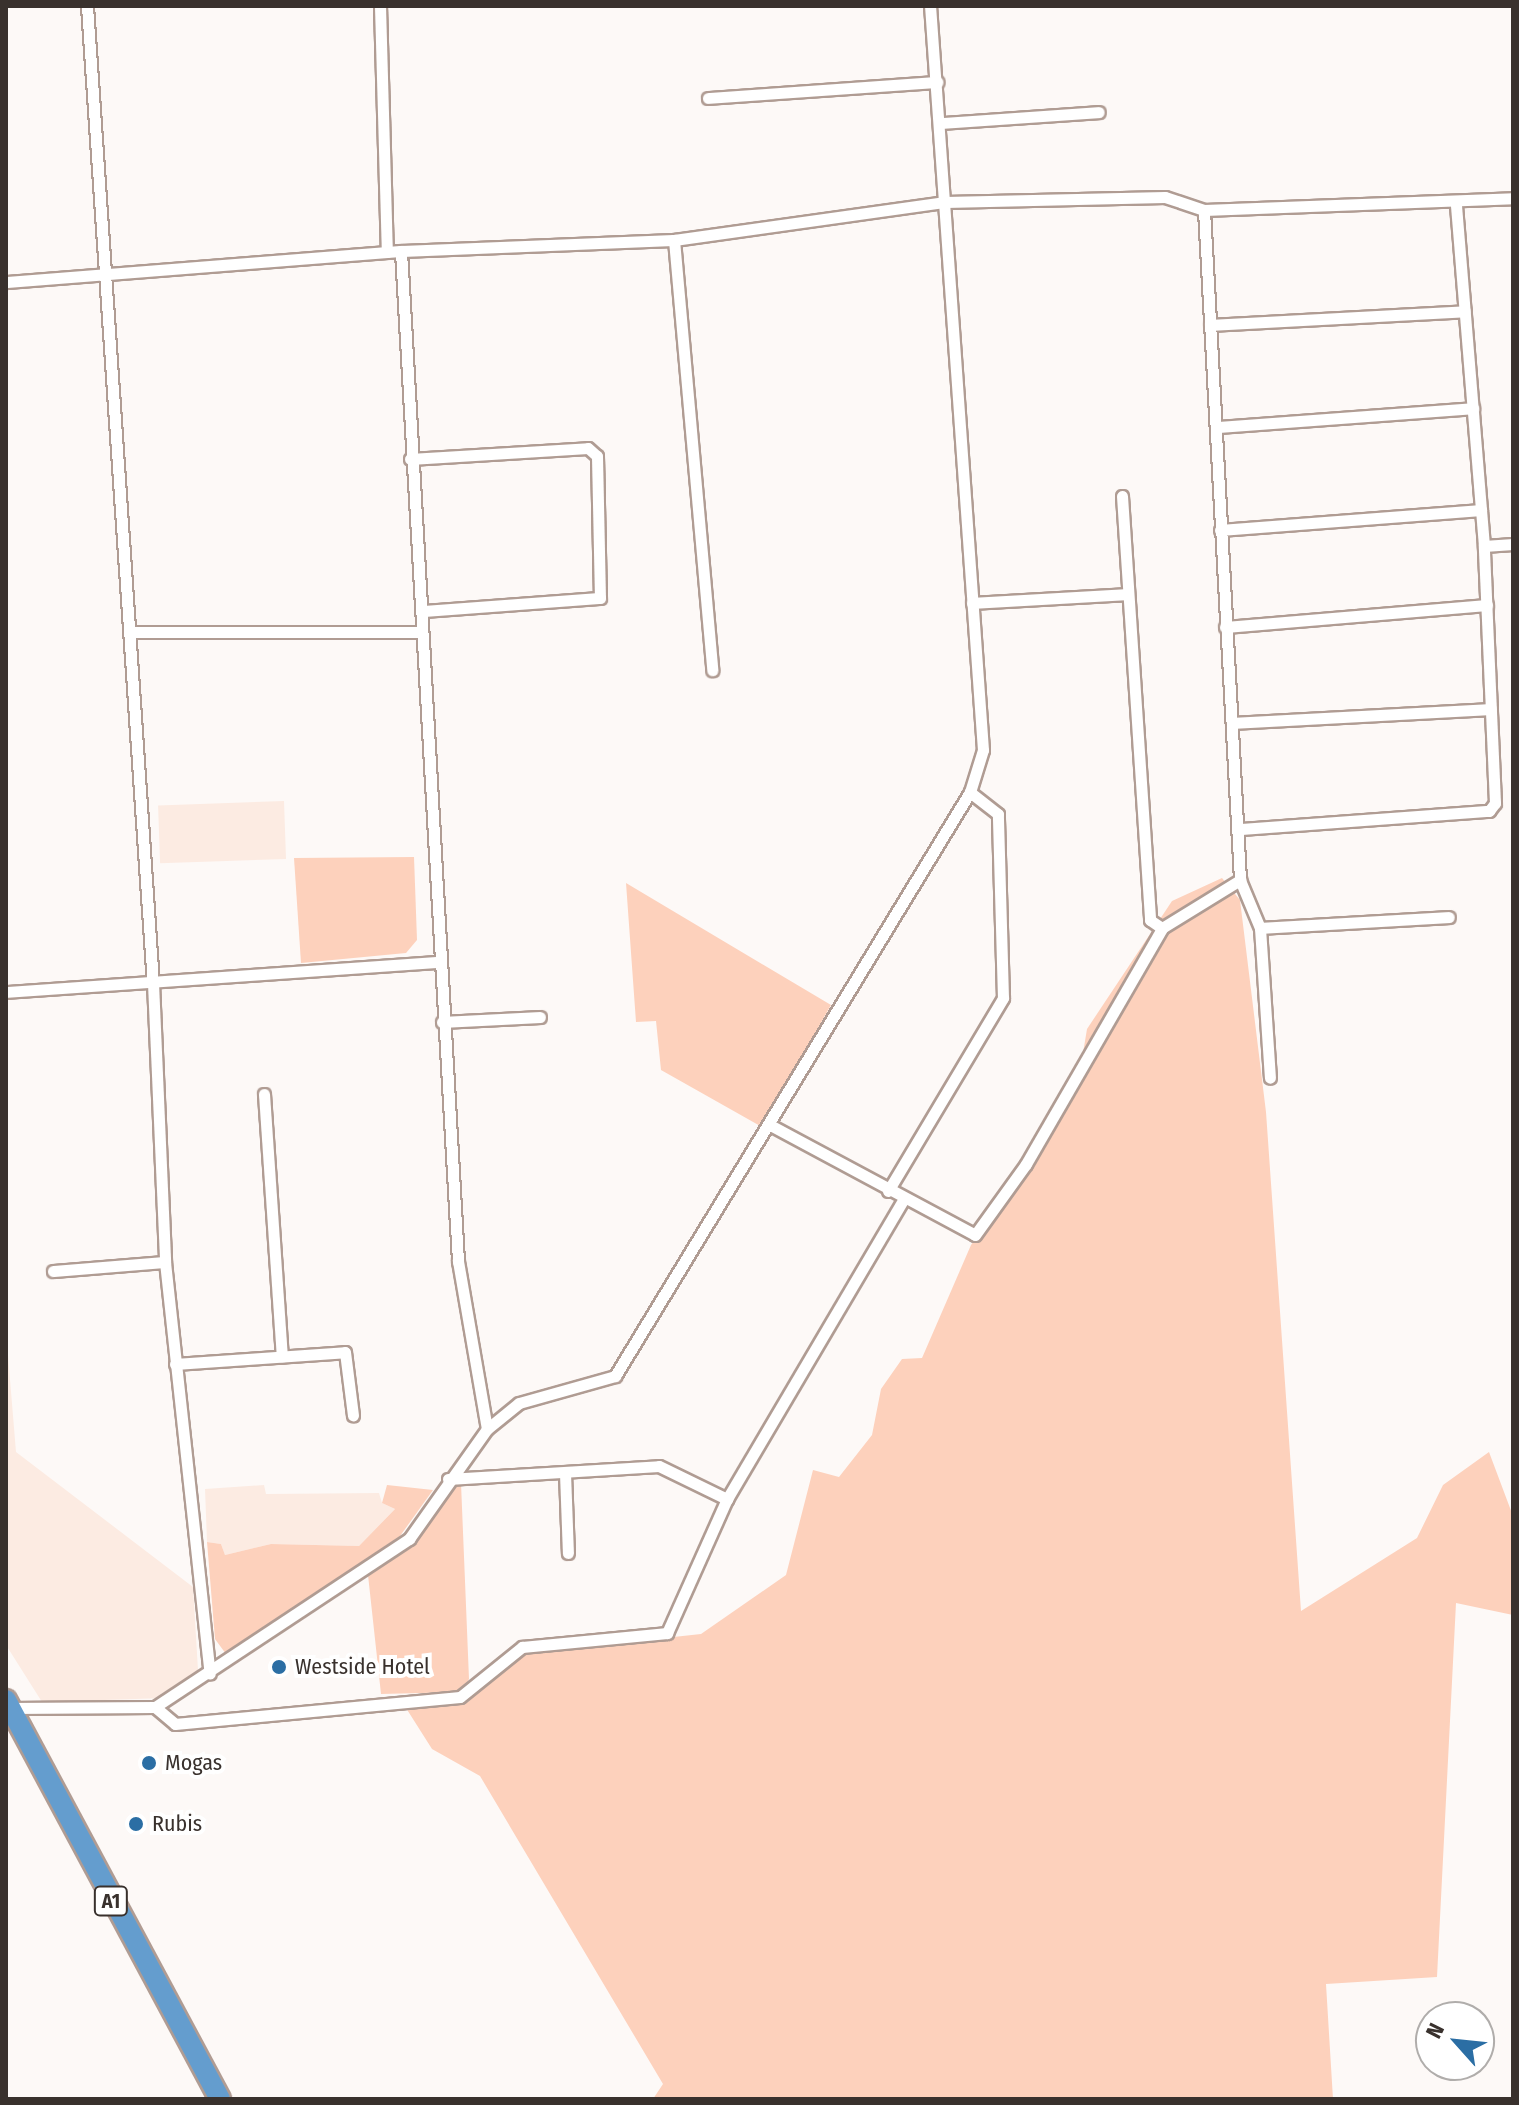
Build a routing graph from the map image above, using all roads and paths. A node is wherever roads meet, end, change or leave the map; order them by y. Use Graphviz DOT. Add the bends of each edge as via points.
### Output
graph roads {
  1 [pos="87,6"];
  2 [pos="380,6"];
  3 [pos="930,6"];
  4 [pos="937,82"];
  5 [pos="708,98"];
  6 [pos="1099,112"];
  7 [pos="942,123"];
  8 [pos="1513,198"];
  9 [pos="945,202"];
  10 [pos="1456,203"];
  11 [pos="1204,210"];
  12 [pos="674,240"];
  13 [pos="401,251"];
  14 [pos="387,252"];
  15 [pos="104,274"];
  16 [pos="6,282"];
  17 [pos="1465,311"];
  18 [pos="1210,325"];
  19 [pos="1473,408"];
  20 [pos="1217,427"];
  21 [pos="410,459"];
  22 [pos="1122,496"];
  23 [pos="1481,510"];
  24 [pos="1220,530"];
  25 [pos="1513,544"];
  26 [pos="1484,546"];
  27 [pos="1128,594"];
  28 [pos="972,603"];
  29 [pos="1487,605"];
  30 [pos="422,611"];
  31 [pos="1225,627"];
  32 [pos="129,632"];
  33 [pos="421,632"];
  34 [pos="712,670"];
  35 [pos="1491,709"];
  36 [pos="1232,723"];
  37 [pos="970,792"];
  38 [pos="1241,829"];
  39 [pos="1240,880"];
  40 [pos="1449,917"];
  41 [pos="1162,928"];
  42 [pos="1260,928"];
  43 [pos="438,962"];
  44 [pos="153,983"];
  45 [pos="6,992"];
  46 [pos="540,1017"];
  47 [pos="442,1022"];
  48 [pos="1270,1078"];
  49 [pos="264,1094"];
  50 [pos="772,1126"];
  51 [pos="888,1191"];
  52 [pos="903,1200"];
  53 [pos="165,1262"];
  54 [pos="53,1271"];
  55 [pos="282,1356"];
  56 [pos="175,1364"];
  57 [pos="353,1415"];
  58 [pos="487,1429"];
  59 [pos="565,1473"];
  60 [pos="448,1479"];
  61 [pos="727,1499"];
  62 [pos="568,1553"];
  63 [pos="210,1674"];
  64 [pos="8,1704"];
  65 [pos="155,1707"];
  66 [pos="220,2099"];
  1 -- 15 [label="street"];
  2 -- 14 [label="street"];
  3 -- 4 [label="street"];
  4 -- 5 [label="street"];
  4 -- 7 [label="street"];
  6 -- 7 [label="street"];
  7 -- 9 [label="street"];
  8 -- 10 [label="street"];
  9 -- 11 [label="street" via="1165,197"];
  9 -- 12 [label="street"];
  9 -- 28 [label="street"];
  10 -- 11 [label="street"];
  10 -- 17 [label="street"];
  11 -- 18 [label="street"];
  12 -- 13 [label="street"];
  12 -- 34 [label="street"];
  13 -- 14 [label="street"];
  13 -- 21 [label="street"];
  14 -- 15 [label="street"];
  15 -- 16 [label="street"];
  15 -- 32 [label="street"];
  17 -- 18 [label="street"];
  17 -- 19 [label="street"];
  18 -- 20 [label="street"];
  19 -- 20 [label="street"];
  19 -- 23 [label="street"];
  20 -- 24 [label="street"];
  21 -- 30 [label="street"];
  21 -- 30 [label="street" via="588,448 597,456 600,598"];
  22 -- 27 [label="street"];
  23 -- 24 [label="street"];
  23 -- 26 [label="street"];
  24 -- 31 [label="street"];
  25 -- 26 [label="street"];
  26 -- 29 [label="street"];
  27 -- 28 [label="street"];
  27 -- 41 [label="street" via="1150,920"];
  28 -- 37 [label="street" via="983,758"];
  29 -- 31 [label="street"];
  29 -- 35 [label="street"];
  30 -- 33 [label="street"];
  31 -- 36 [label="street"];
  32 -- 33 [label="street"];
  32 -- 44 [label="street"];
  33 -- 43 [label="street"];
  35 -- 36 [label="street"];
  35 -- 38 [label="street" via="1495,803 1489,811"];
  36 -- 38 [label="street"];
  37 -- 50 [label="street"];
  37 -- 51 [label="street" via="998,814 1003,998"];
  38 -- 39 [label="street"];
  39 -- 41 [label="street"];
  39 -- 42 [label="street"];
  40 -- 42 [label="street"];
  41 -- 52 [label="street" via="1026,1164 975,1235"];
  42 -- 48 [label="street"];
  43 -- 44 [label="street"];
  43 -- 47 [label="street"];
  44 -- 45 [label="street"];
  44 -- 53 [label="street"];
  46 -- 47 [label="street"];
  47 -- 58 [label="street" via="458,1261"];
  49 -- 55 [label="street"];
  50 -- 51 [label="street"];
  50 -- 58 [label="street" via="615,1376 531,1396"];
  51 -- 52 [label="street"];
  52 -- 61 [label="street"];
  53 -- 54 [label="street"];
  53 -- 56 [label="street"];
  55 -- 56 [label="street"];
  55 -- 57 [label="street" via="345,1352"];
  56 -- 63 [label="street"];
  58 -- 60 [label="street"];
  59 -- 60 [label="street"];
  59 -- 61 [label="street" via="665,1467"];
  59 -- 62 [label="street"];
  60 -- 63 [label="street" via="400,1547"];
  61 -- 65 [label="street" via="667,1633 522,1647 460,1697 175,1724"];
  63 -- 65 [label="street"];
  64 -- 65 [label="street"];
  64 -- 66 [label="highway, A1"];
}
